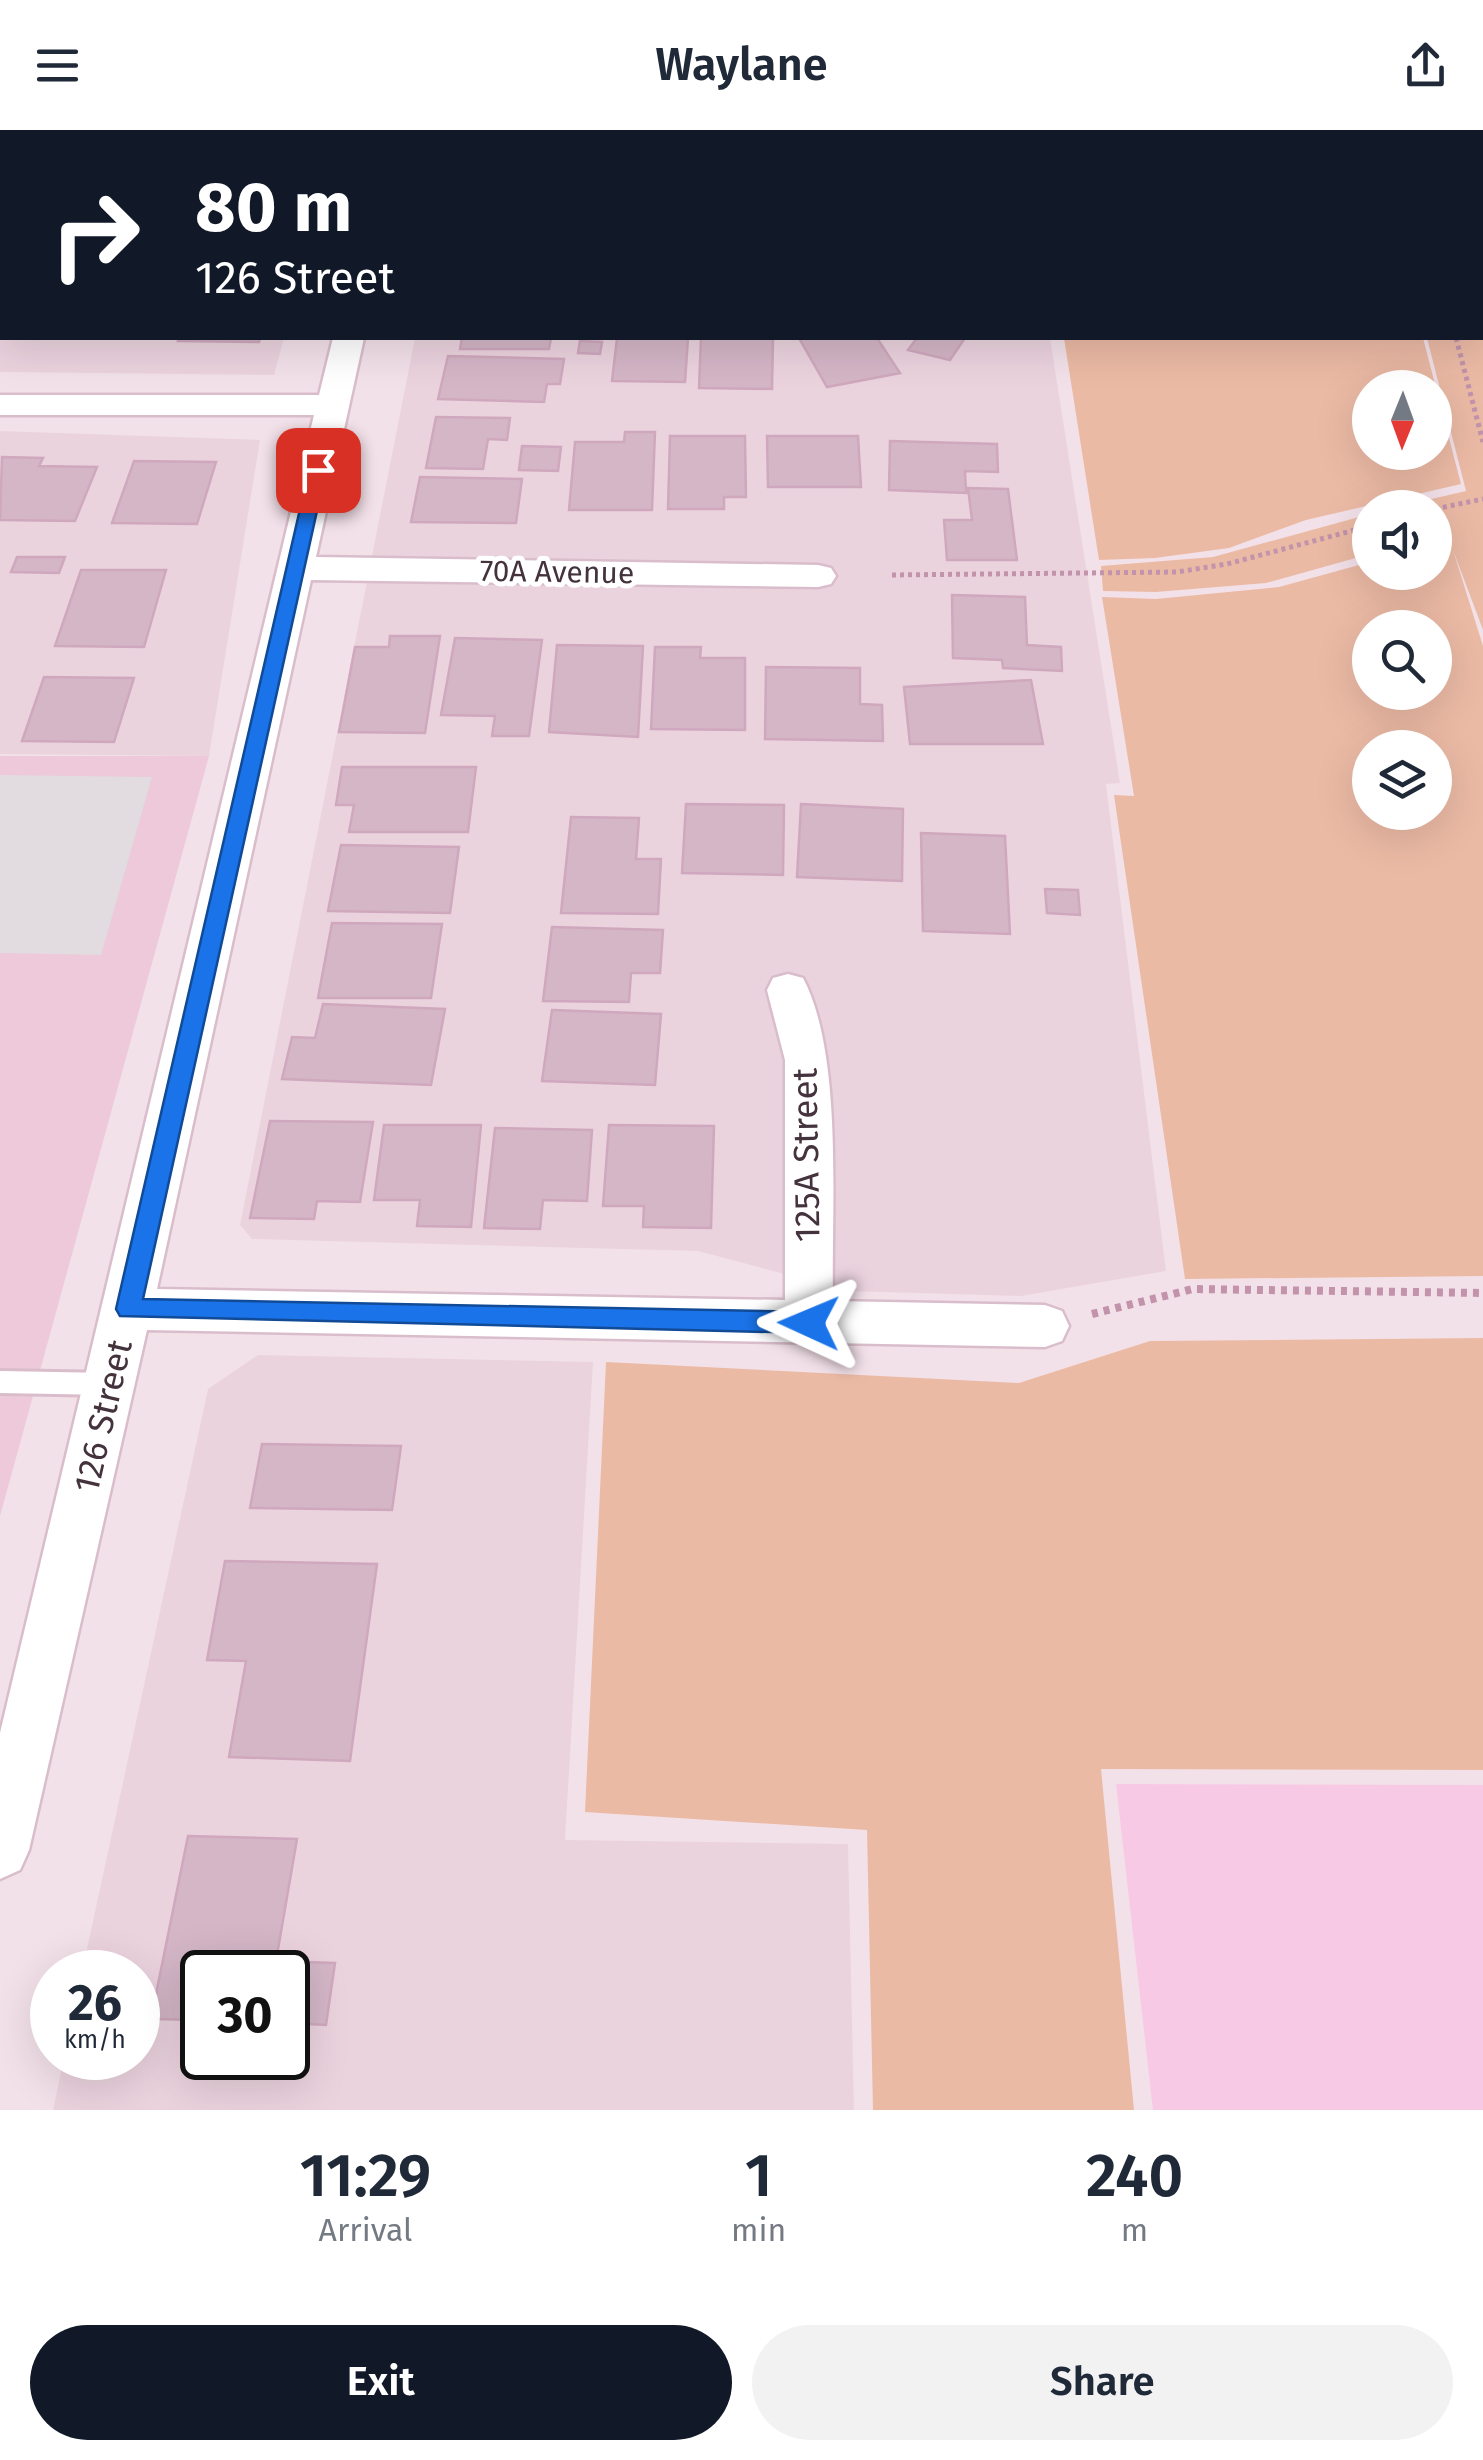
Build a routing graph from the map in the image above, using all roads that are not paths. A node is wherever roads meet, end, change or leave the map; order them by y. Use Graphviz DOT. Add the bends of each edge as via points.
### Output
graph roads {
  1 [pos="348,340"];
  2 [pos="0,405"];
  3 [pos="332,405"];
  4 [pos="296,568"];
  5 [pos="818,576"];
  6 [pos="788,990"];
  7 [pos="128,1309"];
  8 [pos="809,1323"];
  9 [pos="1045,1326"];
  10 [pos="0,1382"];
  11 [pos="110,1384"];
  12 [pos="0,1850"];
  1 -- 3 [label="street, 126 Street"];
  2 -- 3 [label="street"];
  3 -- 4 [label="street, 126 Street"];
  4 -- 5 [label="street, 70A Avenue"];
  4 -- 7 [label="street, 126 Street"];
  6 -- 8 [label="street, 125A Street" via="807,1060"];
  7 -- 8 [label="street"];
  7 -- 11 [label="street, 126 Street"];
  8 -- 9 [label="street"];
  10 -- 11 [label="lane"];
  11 -- 12 [label="street, 126 Street"];
}
